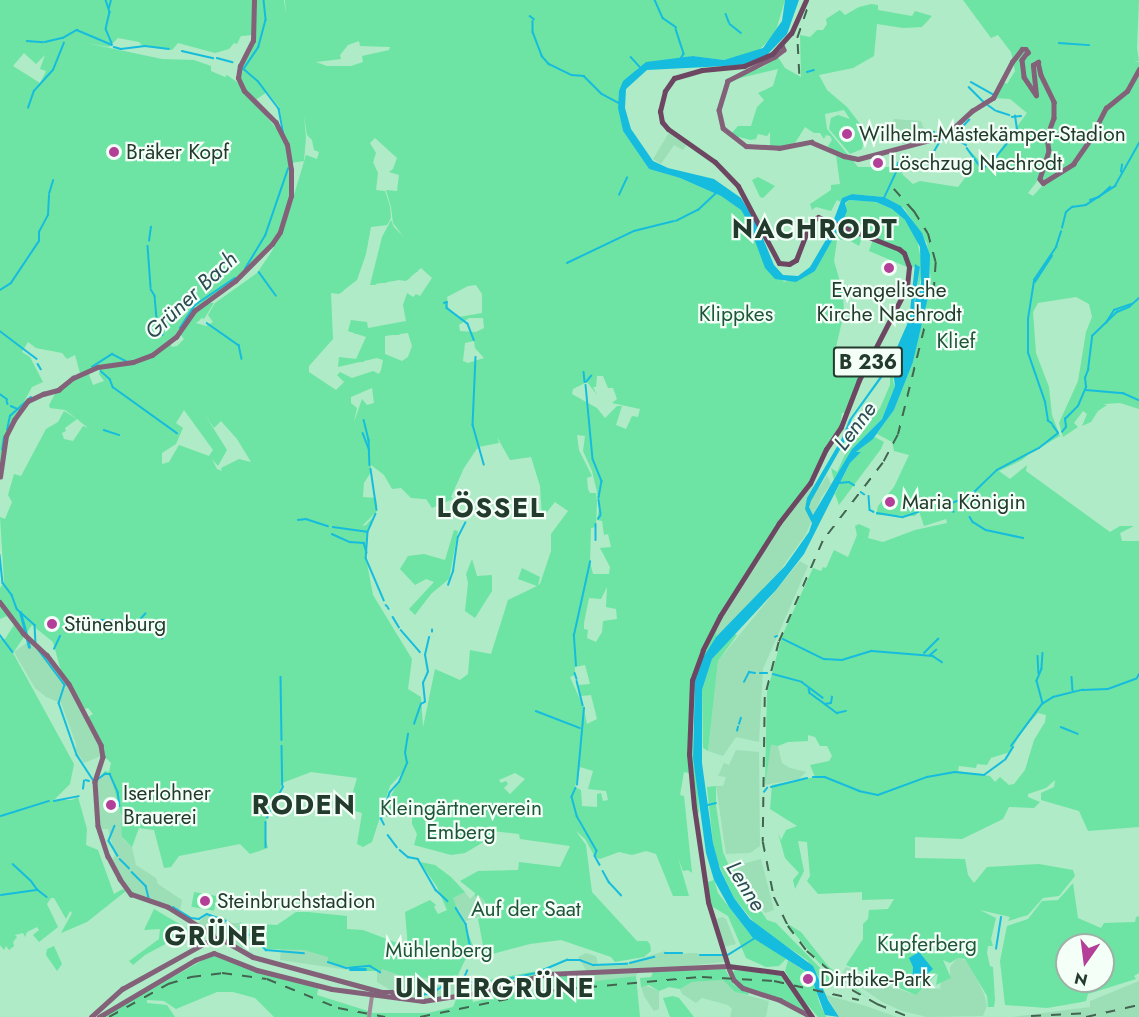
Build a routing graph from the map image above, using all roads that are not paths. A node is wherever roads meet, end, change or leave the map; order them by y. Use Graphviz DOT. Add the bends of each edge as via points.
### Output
graph roads {
  1 [pos="254,0"];
  2 [pos="806,0"];
  3 [pos="782,45"];
  4 [pos="1139,69"];
  5 [pos="0,477"];
  6 [pos="0,602"];
  7 [pos="215,936"];
  8 [pos="725,956"];
  9 [pos="719,966"];
  10 [pos="728,966"];
  11 [pos="737,967"];
  12 [pos="731,975"];
  13 [pos="372,995"];
  14 [pos="395,996"];
  15 [pos="95,1016"];
  16 [pos="369,1017"];
  17 [pos="812,1017"];
  1 -- 5 [label="main road" via="253,41 238,78 244,91 278,126 287,145 291,193 280,232 235,281 194,311 163,348 143,359 98,367 58,390 28,401 6,436"];
  2 -- 3 [label="main road, B 236"];
  3 -- 4 [label="main road" via="784,50 775,57 728,81 720,110 726,131 746,146 779,148 811,142 858,159 945,136 993,98 1012,62 1026,49 1022,60 1024,77 1037,94 1033,70 1038,62 1054,102 1054,118 1047,137 1049,151 1040,179 1044,183 1073,164 1106,108 1127,91"];
  3 -- 8 [label="main road, B 236" via="749,65 677,77 663,97 660,115 666,128 715,162 738,186 779,263 796,260 813,218 827,219 899,249 908,262 909,281 859,380 841,427 810,483 772,534 710,636 692,680 690,760 708,902"];
  6 -- 7 [label="main road" via="23,633 47,655 79,702 103,749 95,781 98,828 111,865 129,892 168,907"];
  7 -- 14 [label="main road" via="266,962"];
  7 -- 15 [label="main road" via="122,989"];
  8 -- 9 [label="main road"];
  8 -- 10 [label="main road, B 236"];
  8 -- 11 [label="main road"];
  9 -- 10 [label="main road"];
  9 -- 14 [label="main road" via="554,974 437,1000"];
  10 -- 11 [label="main road"];
  10 -- 12 [label="main road"];
  11 -- 12 [label="main road"];
  11 -- 17 [label="main road" via="780,972"];
  12 -- 17 [label="main road" via="743,988"];
  13 -- 14 [label="main road"];
  13 -- 15 [label="main road" via="270,973 214,953"];
  13 -- 16 [label="street"];
}
